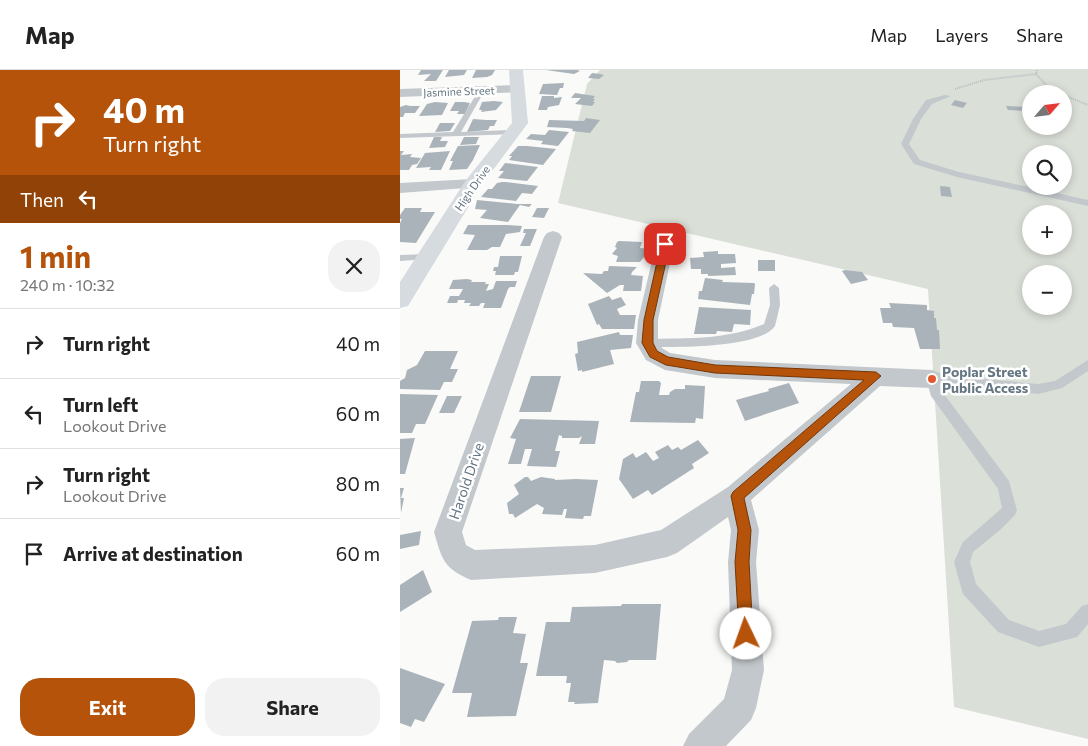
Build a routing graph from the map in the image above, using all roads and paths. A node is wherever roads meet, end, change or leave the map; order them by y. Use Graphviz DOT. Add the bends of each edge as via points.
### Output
graph roads {
  1 [pos="1037,70"];
  2 [pos="1036,74"];
  3 [pos="516,79"];
  4 [pos="1046,85"];
  5 [pos="482,90"];
  6 [pos="400,93"];
  7 [pos="947,96"];
  8 [pos="1072,99"];
  9 [pos="1088,105"];
  10 [pos="513,132"];
  11 [pos="456,134"];
  12 [pos="400,136"];
  13 [pos="474,184"];
  14 [pos="400,188"];
  15 [pos="1088,202"];
  16 [pos="552,238"];
  17 [pos="665,244"];
  18 [pos="426,257"];
  19 [pos="400,258"];
  20 [pos="774,288"];
  21 [pos="400,300"];
  22 [pos="648,343"];
  23 [pos="1088,365"];
  24 [pos="876,376"];
  25 [pos="932,380"];
  26 [pos="737,496"];
  27 [pos="1088,612"];
  28 [pos="701,746"];
  1 -- 2 [label="path"];
  2 -- 4 [label="path"];
  2 -- 7 [label="path" via="971,81"];
  3 -- 5 [label="street, Jasmine Street"];
  3 -- 10 [label="street, High Drive" via="520,123"];
  5 -- 6 [label="street, Jasmine Street"];
  5 -- 11 [label="lane"];
  7 -- 15 [label="lane" via="929,102 905,144 917,162 957,174"];
  8 -- 9 [label="path"];
  10 -- 11 [label="lane"];
  10 -- 13 [label="street, High Drive"];
  11 -- 12 [label="lane"];
  13 -- 14 [label="street"];
  13 -- 18 [label="street, High Drive"];
  16 -- 26 [label="street, Harold Drive" via="448,532 456,554 471,565 595,560 667,543"];
  17 -- 22 [label="street" via="648,320"];
  18 -- 19 [label="lane"];
  18 -- 21 [label="street, High Drive"];
  20 -- 22 [label="lane" via="775,304 769,326 754,334 719,341"];
  22 -- 24 [label="street" via="654,354 666,360 715,369"];
  23 -- 25 [label="lane" via="1058,385 1038,389"];
  24 -- 25 [label="street"];
  24 -- 26 [label="street, Harold Drive"];
  25 -- 27 [label="lane" via="936,392 1004,486 1010,510 968,546 962,562 969,588 1004,626 1039,639 1070,631"];
  26 -- 28 [label="street" via="745,530 742,562 748,670 739,708"];
}
